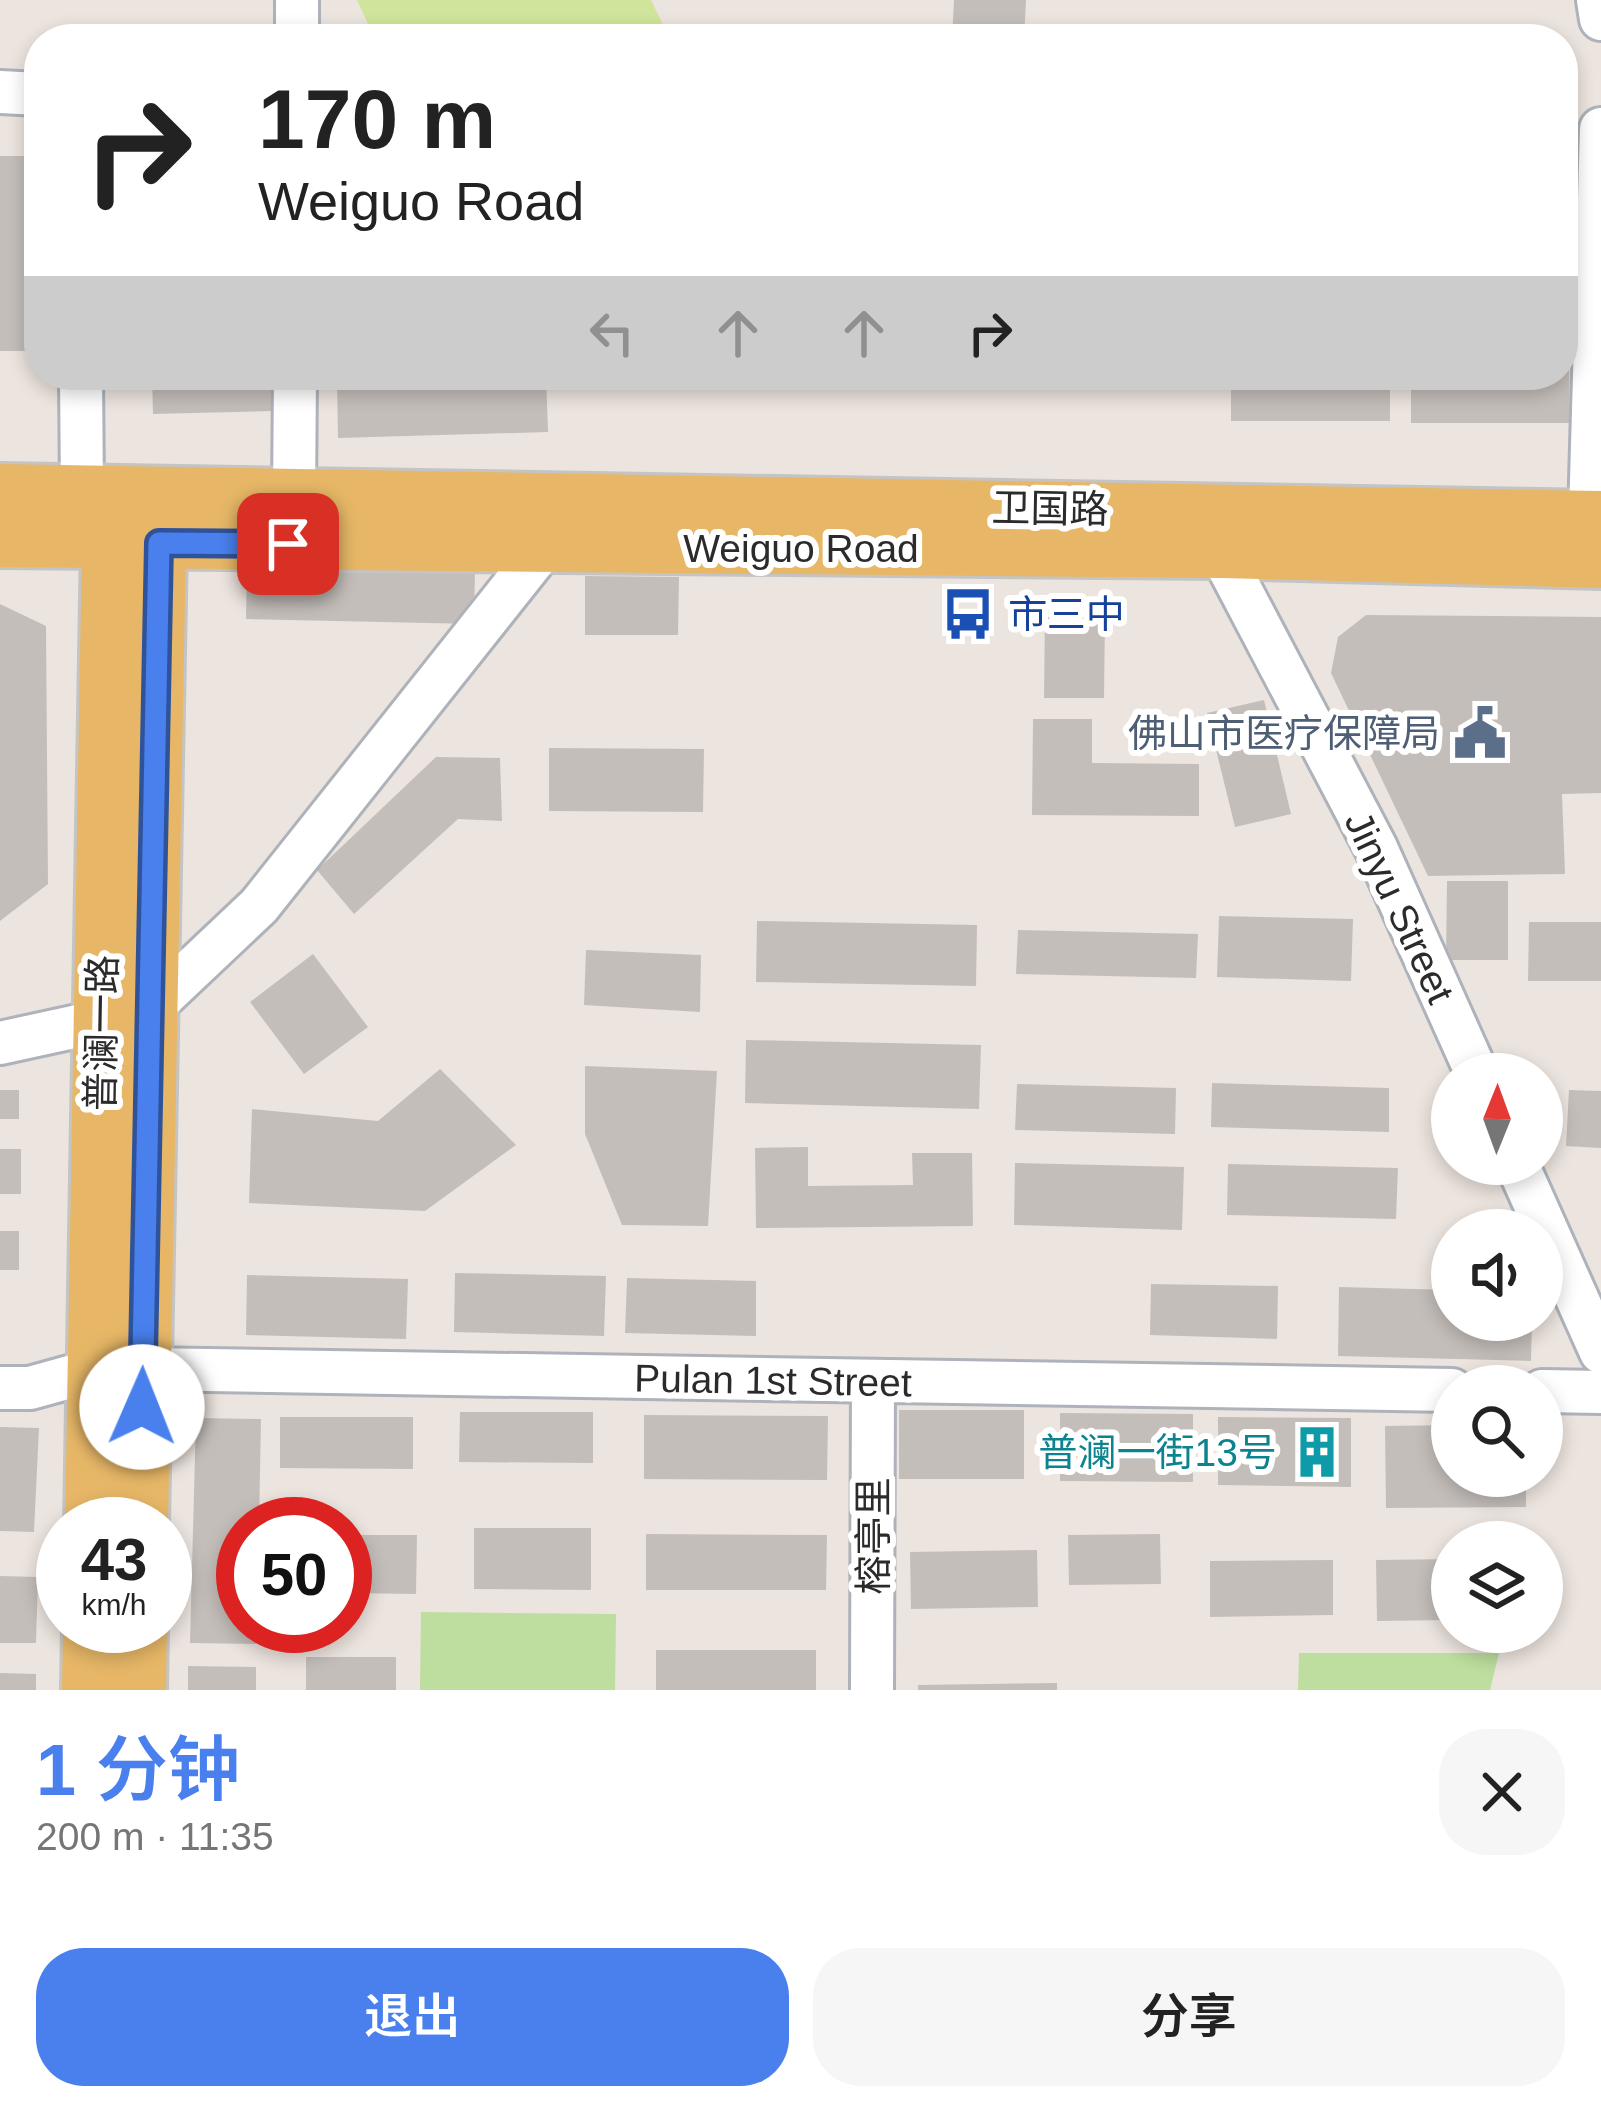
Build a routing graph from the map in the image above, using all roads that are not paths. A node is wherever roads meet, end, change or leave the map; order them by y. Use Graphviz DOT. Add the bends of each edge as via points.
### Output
graph roads {
  1 [pos="1598,0"];
  2 [pos="1601,19"];
  3 [pos="1601,130"];
  4 [pos="81,390"];
  5 [pos="295,390"];
  6 [pos="0,491"];
  7 [pos="82,493"];
  8 [pos="139,494"];
  9 [pos="294,496"];
  10 [pos="1597,532"];
  11 [pos="0,540"];
  12 [pos="134,543"];
  13 [pos="545,546"];
  14 [pos="1220,550"];
  15 [pos="125,1015"];
  16 [pos="0,1043"];
  17 [pos="1468,1053"];
  18 [pos="1526,1185"];
  19 [pos="1601,1352"];
  20 [pos="119,1369"];
  21 [pos="873,1382"];
  22 [pos="0,1388"];
  23 [pos="1431,1390"];
  24 [pos="1563,1391"];
  25 [pos="1601,1392"];
  26 [pos="97,1497"];
  27 [pos="137,1497"];
  28 [pos="90,1653"];
  29 [pos="140,1653"];
  30 [pos="89,1690"];
  31 [pos="139,1690"];
  32 [pos="872,1690"];
  1 -- 2 [label="street"];
  3 -- 10 [label="street"];
  4 -- 7 [label="street"];
  5 -- 9 [label="street"];
  6 -- 7 [label="main road, 卫国路"];
  7 -- 8 [label="main road, 卫国路"];
  8 -- 9 [label="main road, 卫国路"];
  8 -- 12 [label="main road"];
  9 -- 10 [label="main road, 卫国路"];
  10 -- 14 [label="main road, Weiguo Road"];
  11 -- 12 [label="main road, Weiguo Road"];
  12 -- 13 [label="main road, Weiguo Road"];
  12 -- 15 [label="main road, 普澜一路"];
  13 -- 14 [label="main road, Weiguo Road"];
  13 -- 15 [label="street" via="260,906"];
  14 -- 17 [label="street, Jinyu Street" via="1376,848"];
  15 -- 16 [label="street"];
  15 -- 20 [label="main road, 普澜一路"];
  18 -- 19 [label="street"];
  20 -- 21 [label="street, Pulan 1st Street"];
  20 -- 22 [label="street, Pulan 1st Street"];
  20 -- 26 [label="main road, 普澜一路"];
  20 -- 27 [label="main road, 普澜一路"];
  21 -- 23 [label="street, Pulan 1st Street"];
  21 -- 32 [label="street, 榕亭里"];
  24 -- 25 [label="street"];
  28 -- 30 [label="main road"];
  29 -- 31 [label="main road"];
}
